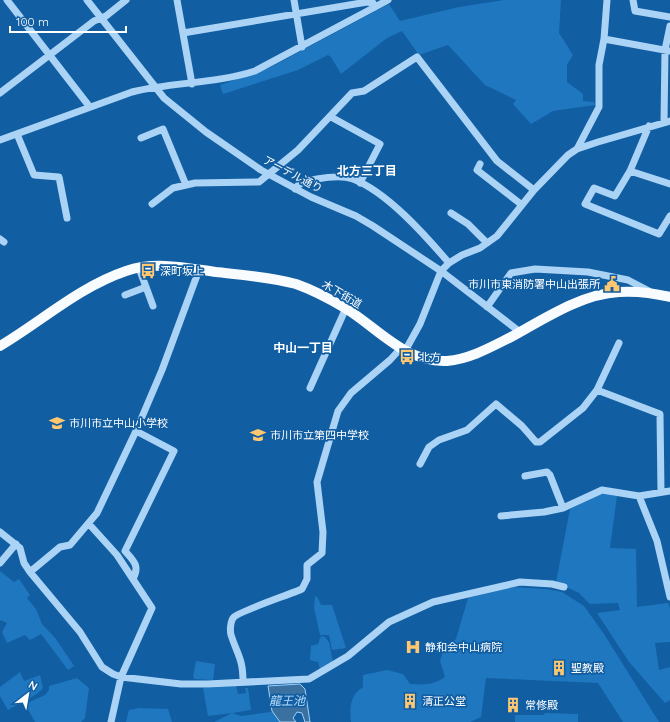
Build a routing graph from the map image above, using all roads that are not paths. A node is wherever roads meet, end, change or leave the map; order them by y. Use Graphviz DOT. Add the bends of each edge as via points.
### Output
graph roads {
  1 [pos="7,0"];
  2 [pos="87,0"];
  3 [pos="126,0"];
  4 [pos="177,0"];
  5 [pos="294,0"];
  6 [pos="388,0"];
  7 [pos="606,0"];
  8 [pos="633,0"];
  9 [pos="375,6"];
  10 [pos="296,13"];
  11 [pos="670,16"];
  12 [pos="100,18"];
  13 [pos="670,26"];
  14 [pos="182,33"];
  15 [pos="604,39"];
  16 [pos="302,47"];
  17 [pos="668,50"];
  18 [pos="50,55"];
  19 [pos="192,84"];
  20 [pos="153,87"];
  21 [pos="1,89"];
  22 [pos="89,106"];
  23 [pos="331,117"];
  24 [pos="667,122"];
  25 [pos="649,126"];
  26 [pos="17,134"];
  27 [pos="141,138"];
  28 [pos="0,140"];
  29 [pos="577,149"];
  30 [pos="480,164"];
  31 [pos="630,171"];
  32 [pos="270,175"];
  33 [pos="360,183"];
  34 [pos="670,184"];
  35 [pos="186,185"];
  36 [pos="295,189"];
  37 [pos="534,190"];
  38 [pos="152,204"];
  39 [pos="522,205"];
  40 [pos="451,213"];
  41 [pos="670,216"];
  42 [pos="67,218"];
  43 [pos="487,243"];
  44 [pos="449,263"];
  45 [pos="139,268"];
  46 [pos="200,270"];
  47 [pos="441,272"];
  48 [pos="146,287"];
  49 [pos="652,293"];
  50 [pos="125,295"];
  51 [pos="670,297"];
  52 [pos="153,306"];
  53 [pos="487,307"];
  54 [pos="346,308"];
  55 [pos="520,332"];
  56 [pos="619,343"];
  57 [pos="0,346"];
  58 [pos="403,349"];
  59 [pos="310,388"];
  60 [pos="597,390"];
  61 [pos="136,431"];
  62 [pos="420,464"];
  63 [pos="525,476"];
  64 [pos="670,491"];
  65 [pos="661,492"];
  66 [pos="639,496"];
  67 [pos="563,508"];
  68 [pos="501,516"];
  69 [pos="89,524"];
  70 [pos="0,532"];
  71 [pos="16,544"];
  72 [pos="0,563"];
  73 [pos="30,572"];
  74 [pos="133,580"];
  75 [pos="564,587"];
  76 [pos="670,598"];
  77 [pos="121,677"];
  78 [pos="243,682"];
  79 [pos="110,722"];
  1 -- 18 [label="street"];
  2 -- 12 [label="street, アーデル通り"];
  3 -- 12 [label="street"];
  4 -- 14 [label="street"];
  5 -- 10 [label="street"];
  6 -- 9 [label="street"];
  7 -- 15 [label="street"];
  8 -- 11 [label="street" via="635,11"];
  9 -- 10 [label="street" via="367,2"];
  9 -- 16 [label="street"];
  10 -- 14 [label="street"];
  10 -- 16 [label="street"];
  12 -- 18 [label="street"];
  12 -- 20 [label="street, アーデル通り"];
  13 -- 17 [label="street"];
  14 -- 19 [label="street"];
  15 -- 17 [label="street"];
  15 -- 29 [label="street" via="599,65 599,107"];
  16 -- 19 [label="street" via="255,72"];
  17 -- 24 [label="street"];
  18 -- 21 [label="street"];
  18 -- 22 [label="street"];
  19 -- 20 [label="street"];
  20 -- 22 [label="street"];
  20 -- 32 [label="street, アーデル通り" via="206,132 242,159"];
  22 -- 26 [label="street"];
  23 -- 32 [label="street"];
  23 -- 33 [label="street" via="380,144"];
  23 -- 37 [label="street" via="352,94 364,91 417,57 497,161"];
  24 -- 25 [label="street"];
  25 -- 29 [label="street"];
  25 -- 31 [label="street"];
  26 -- 28 [label="street"];
  26 -- 42 [label="street" via="34,175 59,177"];
  27 -- 35 [label="street" via="164,129"];
  29 -- 37 [label="street"];
  30 -- 39 [label="street" via="477,170"];
  31 -- 34 [label="street"];
  31 -- 41 [label="street" via="615,196 594,188 585,204 660,234"];
  32 -- 35 [label="street" via="259,182"];
  32 -- 36 [label="street, アーデル通り"];
  33 -- 36 [label="street" via="352,179 330,176 300,183"];
  33 -- 44 [label="street" via="373,190 421,231"];
  35 -- 38 [label="street" via="172,188"];
  36 -- 47 [label="street, アーデル通り" via="356,216"];
  37 -- 39 [label="street"];
  39 -- 43 [label="street" via="497,236"];
  40 -- 43 [label="street" via="468,224"];
  43 -- 44 [label="street"];
  44 -- 47 [label="street"];
  45 -- 46 [label="main road, 木下街道" via="161,266"];
  45 -- 48 [label="street"];
  45 -- 57 [label="main road, 木下街道" via="113,276 56,307"];
  46 -- 54 [label="main road, 木下街道" via="296,284"];
  46 -- 61 [label="street"];
  47 -- 53 [label="street, アーデル通り"];
  47 -- 58 [label="street" via="420,324"];
  48 -- 50 [label="street"];
  48 -- 52 [label="street"];
  49 -- 51 [label="main road, 木下街道"];
  49 -- 53 [label="street" via="628,280 588,272 535,268 511,273"];
  49 -- 55 [label="main road, 木下街道" via="617,292 590,299"];
  53 -- 55 [label="street, アーデル通り"];
  54 -- 58 [label="main road, 木下街道"];
  54 -- 59 [label="street"];
  55 -- 58 [label="main road, 木下街道" via="485,351 448,361 423,358"];
  56 -- 60 [label="street"];
  58 -- 78 [label="street" via="351,393 338,411 317,482 323,532 322,552 307,565 307,579 302,589 245,611 234,616 232,620 231,633 243,665"];
  60 -- 62 [label="street" via="583,408 540,442 536,442 496,404 466,430 439,440 429,447"];
  60 -- 65 [label="street" via="660,414"];
  61 -- 69 [label="street" via="97,513"];
  61 -- 74 [label="street" via="174,451 125,551 137,568"];
  63 -- 67 [label="street" via="547,472"];
  64 -- 65 [label="street"];
  65 -- 66 [label="street"];
  66 -- 67 [label="street" via="602,490"];
  66 -- 76 [label="street" via="657,541"];
  67 -- 68 [label="street"];
  69 -- 73 [label="street" via="70,545 60,547"];
  69 -- 74 [label="street" via="117,555"];
  70 -- 71 [label="street"];
  71 -- 72 [label="street"];
  71 -- 73 [label="street"];
  73 -- 77 [label="street" via="80,632 102,667"];
  74 -- 77 [label="street" via="152,608"];
  75 -- 78 [label="street" via="520,582 433,602 389,622 348,656 314,677"];
  77 -- 78 [label="street" via="181,684"];
  77 -- 79 [label="street"];
}
